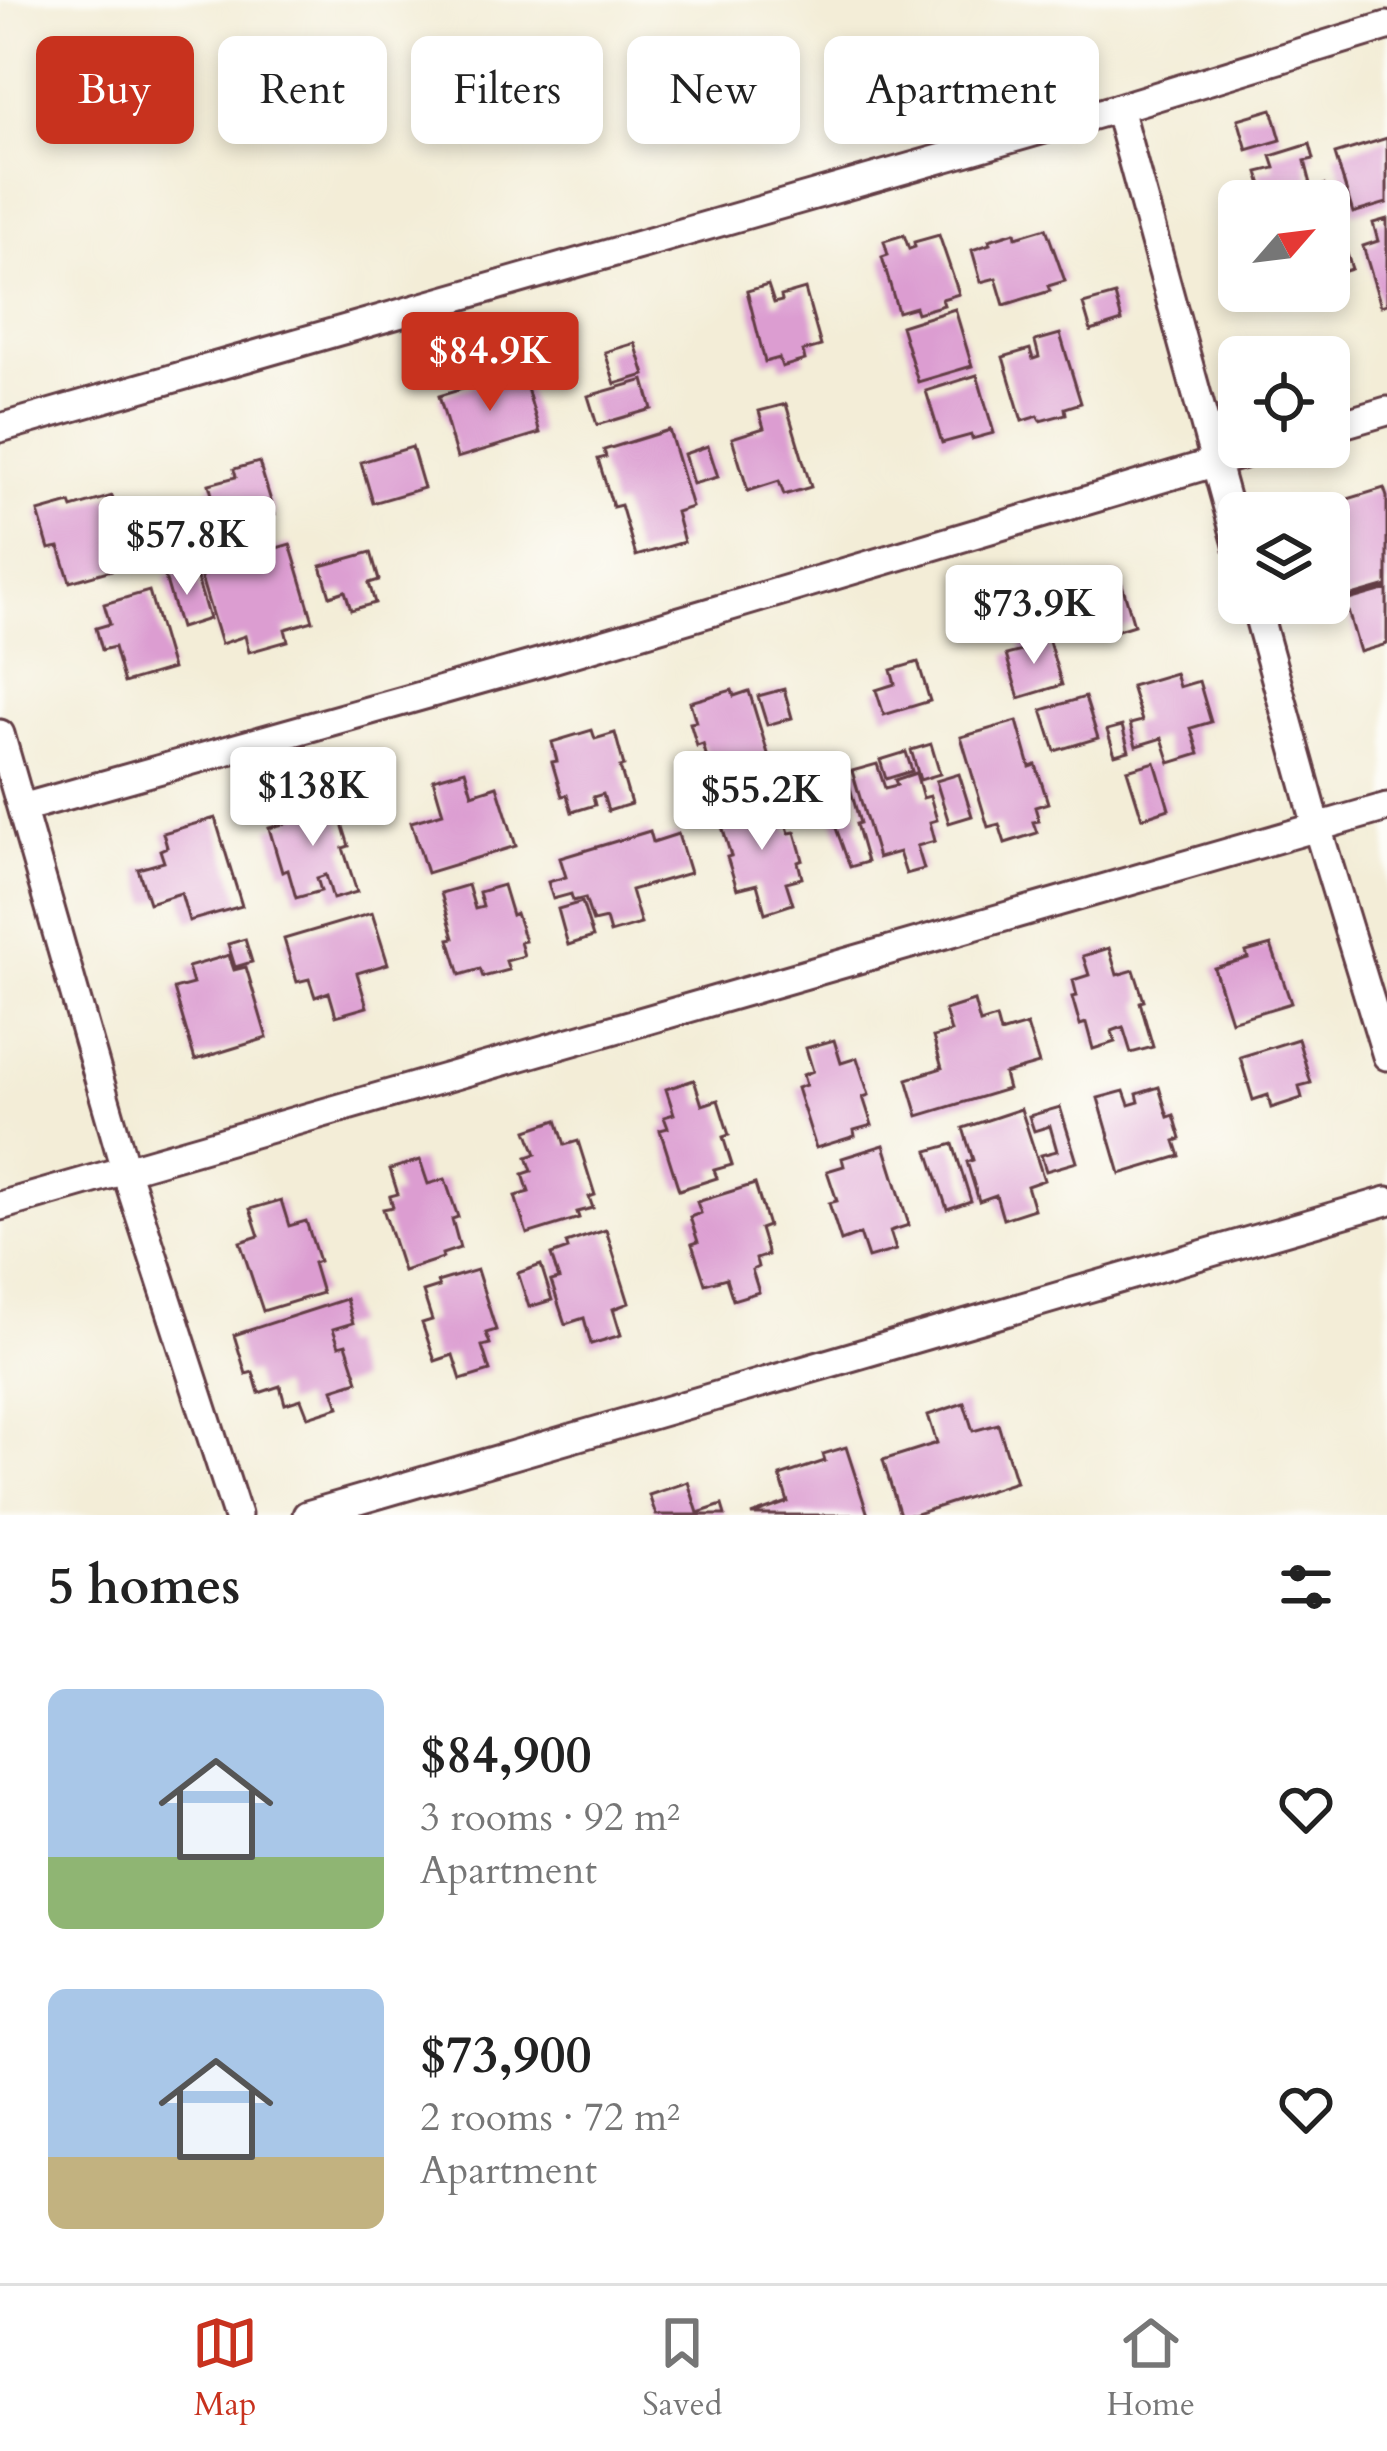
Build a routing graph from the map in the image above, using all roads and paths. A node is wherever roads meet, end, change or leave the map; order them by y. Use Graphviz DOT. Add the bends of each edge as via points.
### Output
graph roads {
  1 [pos="1387,26"];
  2 [pos="1118,108"];
  3 [pos="1387,411"];
  4 [pos="1350,422"];
  5 [pos="0,428"];
  6 [pos="1218,462"];
  7 [pos="1215,463"];
  8 [pos="1223,492"];
  9 [pos="1261,624"];
  10 [pos="0,734"];
  11 [pos="1387,807"];
  12 [pos="22,808"];
  13 [pos="1317,827"];
  14 [pos="1387,1056"];
  15 [pos="125,1169"];
  16 [pos="1387,1201"];
  17 [pos="0,1206"];
  18 [pos="237,1515"];
  19 [pos="307,1515"];
  1 -- 2 [label="street"];
  2 -- 5 [label="street"];
  2 -- 7 [label="street"];
  3 -- 4 [label="street"];
  6 -- 7 [label="street"];
  7 -- 8 [label="street"];
  7 -- 12 [label="street"];
  9 -- 13 [label="street"];
  10 -- 12 [label="street"];
  11 -- 13 [label="street"];
  12 -- 15 [label="street"];
  13 -- 14 [label="street"];
  13 -- 15 [label="street"];
  15 -- 17 [label="street"];
  15 -- 18 [label="street"];
  16 -- 19 [label="street"];
}
